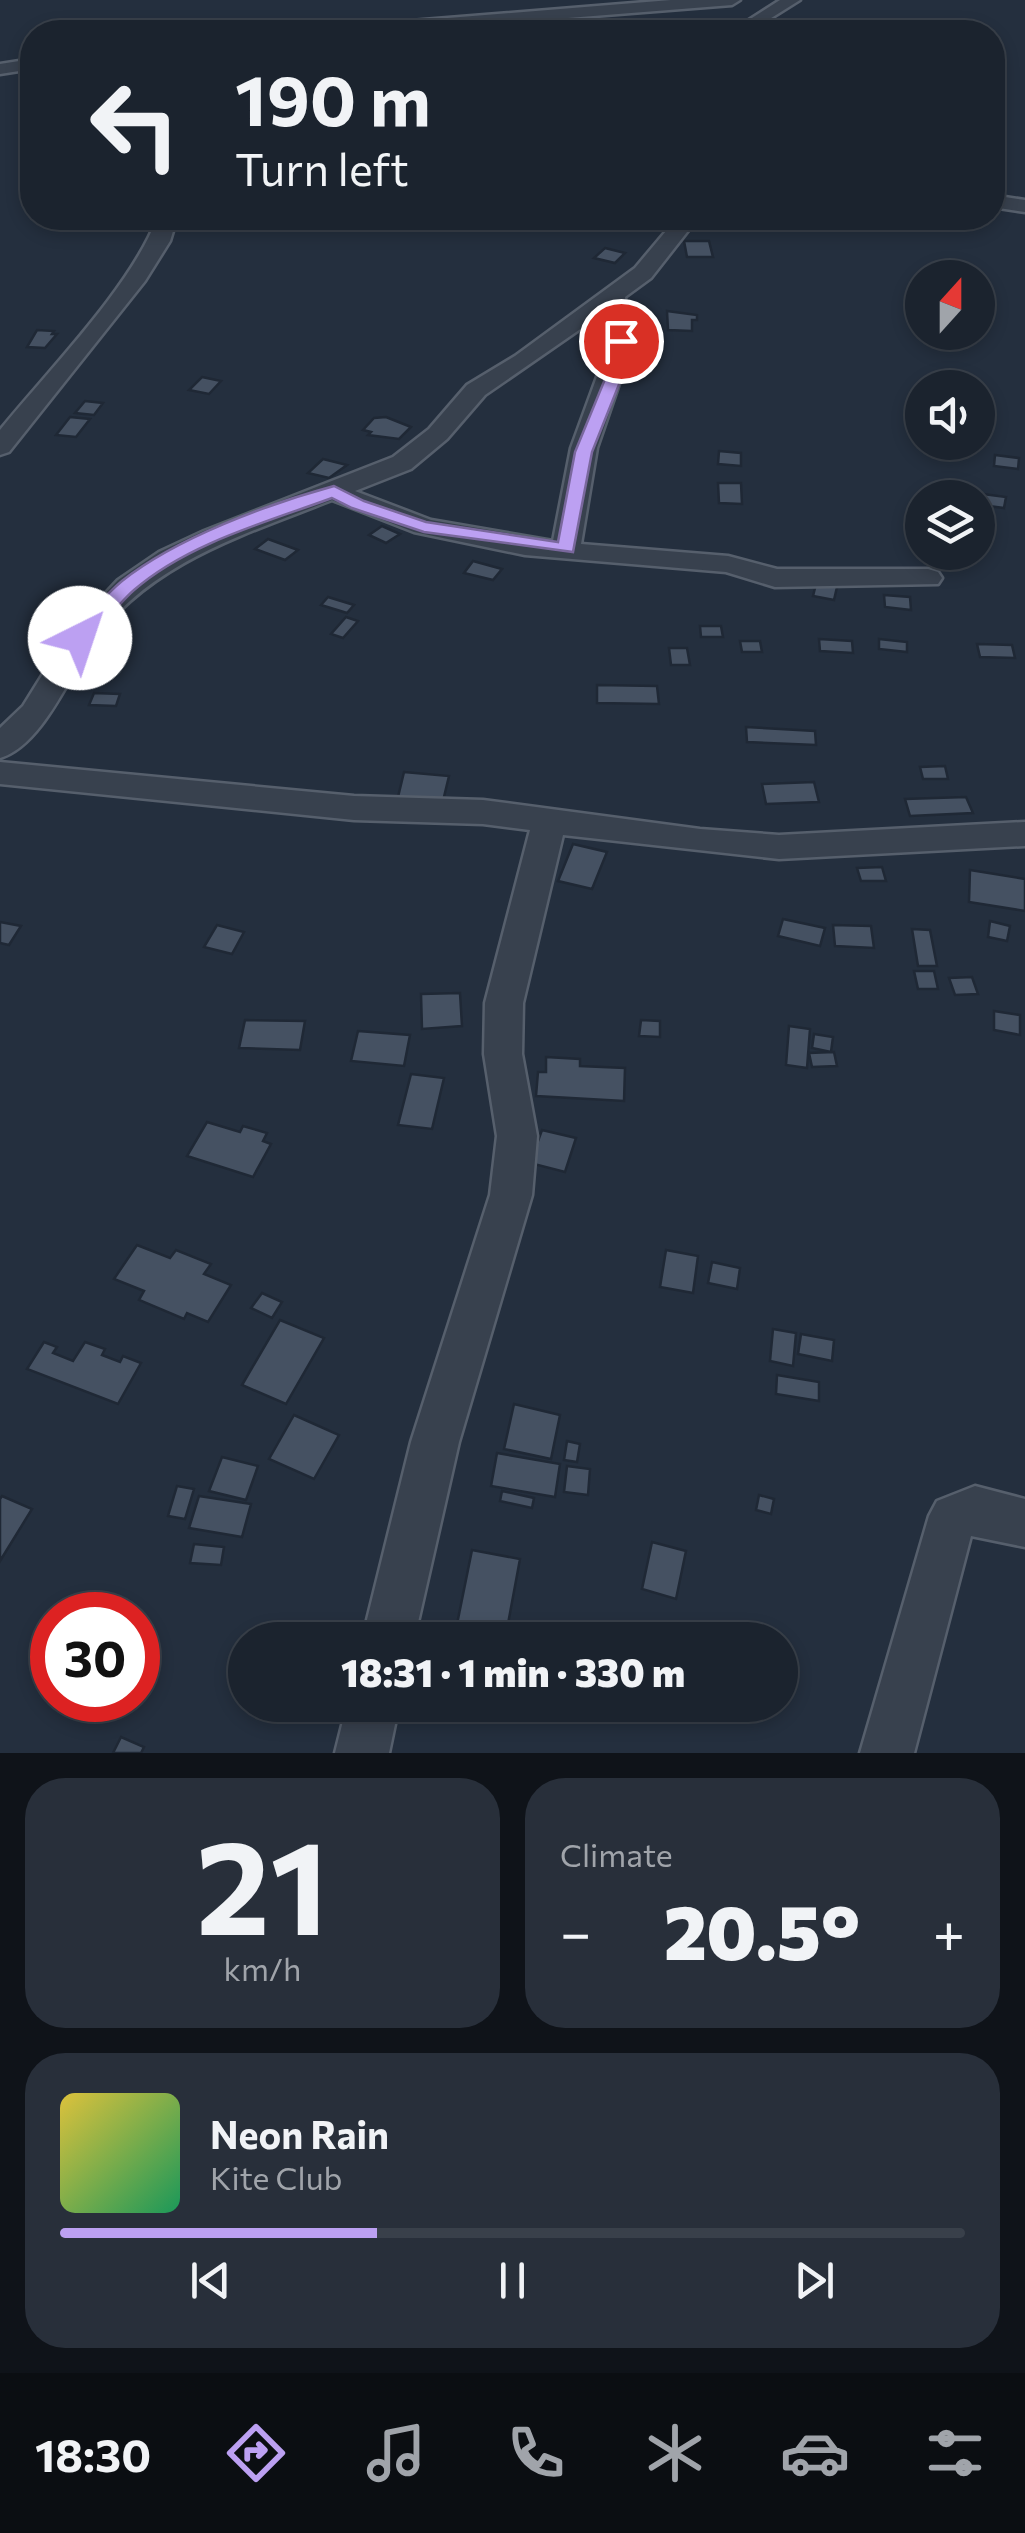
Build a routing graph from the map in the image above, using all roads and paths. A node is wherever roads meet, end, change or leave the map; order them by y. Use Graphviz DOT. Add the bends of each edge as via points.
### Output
graph roads {
  1 [pos="501,0"];
  2 [pos="732,0"];
  3 [pos="792,0"];
  4 [pos="407,4"];
  5 [pos="516,18"];
  6 [pos="437,20"];
  7 [pos="508,20"];
  8 [pos="758,20"];
  9 [pos="162,230"];
  10 [pos="676,230"];
  11 [pos="613,294"];
  12 [pos="0,447"];
  13 [pos="334,491"];
  14 [pos="566,548"];
  15 [pos="928,578"];
  16 [pos="0,747"];
  17 [pos="0,772"];
  18 [pos="550,820"];
  19 [pos="1025,834"];
  20 [pos="1025,1523"];
  21 [pos="392,1622"];
  22 [pos="369,1722"];
  23 [pos="362,1753"];
  24 [pos="887,1753"];
  1 -- 5 [label="street"];
  2 -- 5 [label="street"];
  3 -- 8 [label="street"];
  4 -- 6 [label="street"];
  5 -- 7 [label="street"];
  9 -- 12 [label="street" via="138,276"];
  10 -- 11 [label="street" via="648,268"];
  11 -- 13 [label="street" via="476,390 419,452"];
  11 -- 14 [label="street" via="618,367 589,433"];
  13 -- 14 [label="street" via="424,527"];
  13 -- 16 [label="street" via="214,537 128,586 80,638 34,712"];
  14 -- 15 [label="street" via="728,564 775,578"];
  17 -- 18 [label="street" via="246,799"];
  18 -- 19 [label="street" via="779,846"];
  18 -- 21 [label="street" via="504,1003 517,1136 510,1194 436,1442"];
  20 -- 24 [label="street" via="975,1510 954,1518"];
  22 -- 23 [label="street"];
}
